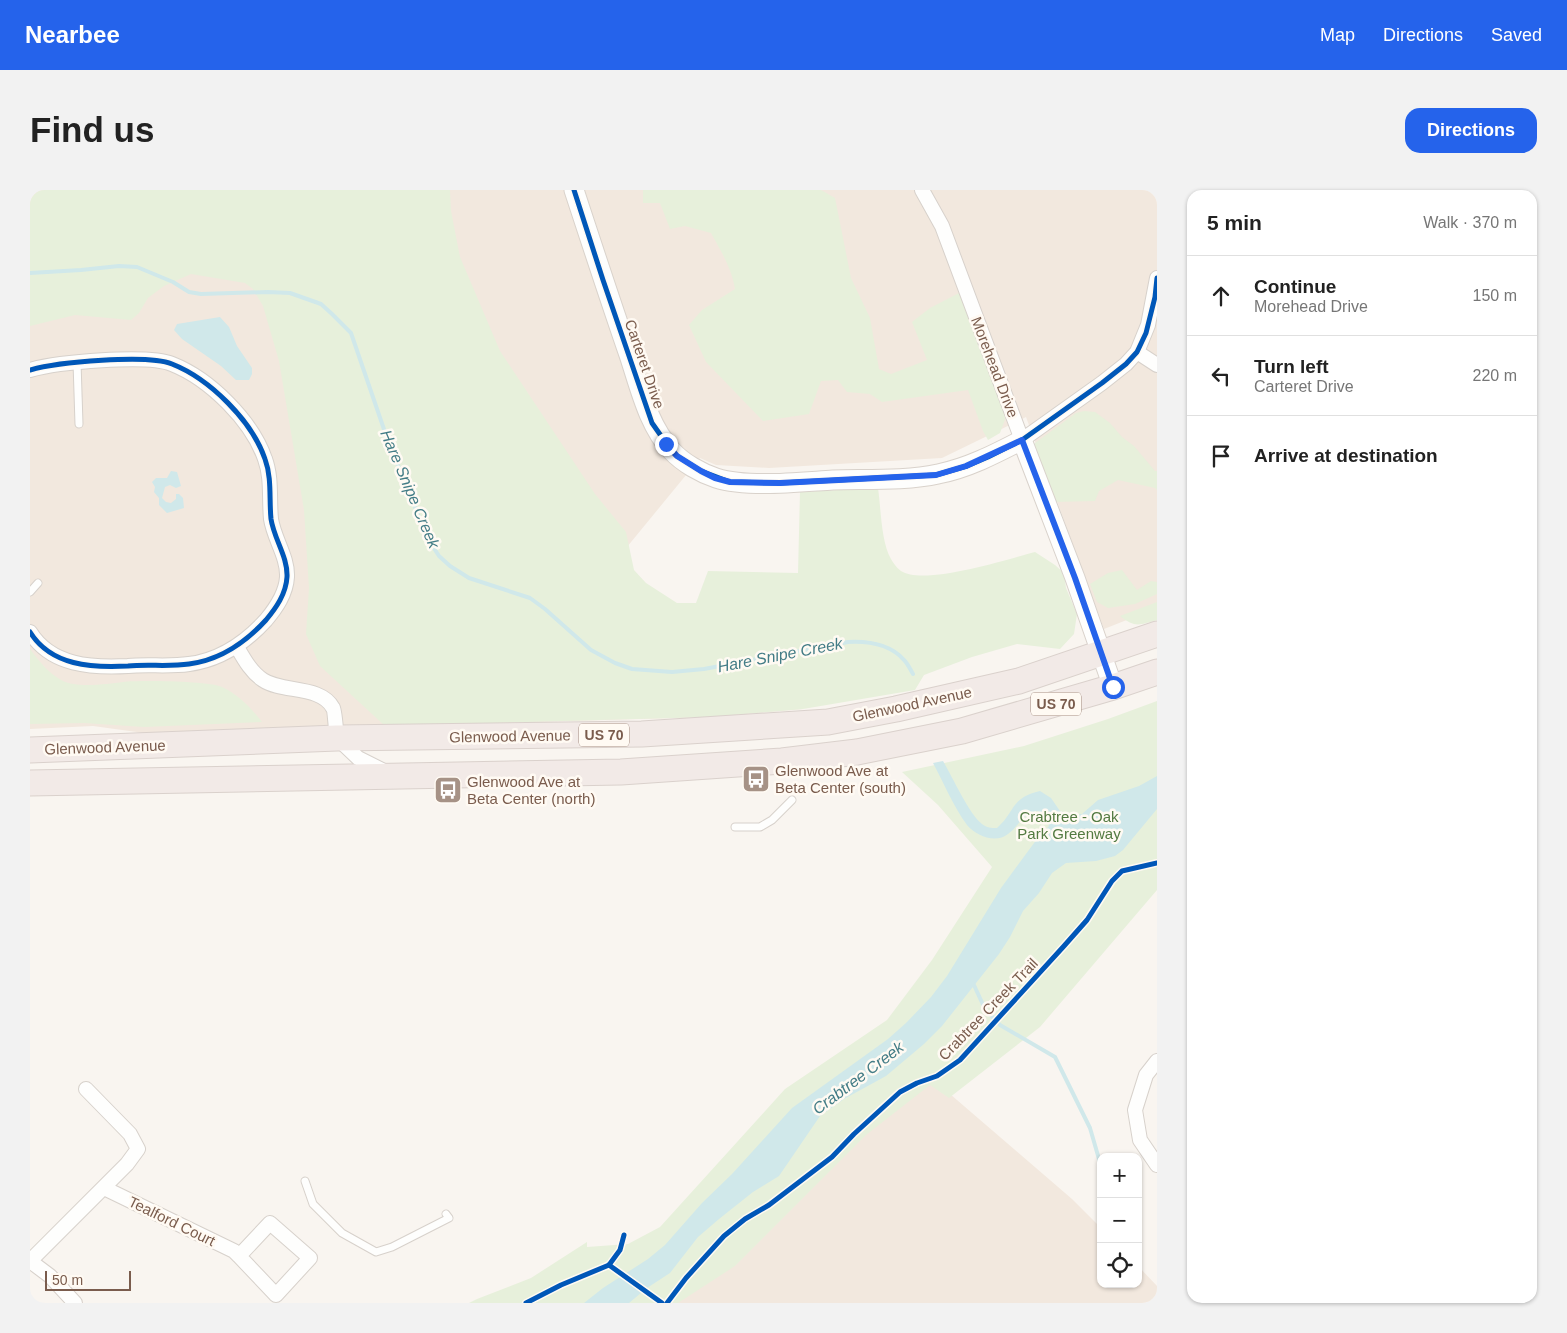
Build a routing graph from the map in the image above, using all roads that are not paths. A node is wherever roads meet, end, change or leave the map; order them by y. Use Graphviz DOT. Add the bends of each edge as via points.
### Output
graph roads {
  1 [pos="574,190"];
  2 [pos="922,190"];
  3 [pos="1157,278"];
  4 [pos="1137,352"];
  5 [pos="77,362"];
  6 [pos="1157,365"];
  7 [pos="30,370"];
  8 [pos="79,424"];
  9 [pos="1022,440"];
  10 [pos="38,583"];
  11 [pos="30,592"];
  12 [pos="30,632"];
  13 [pos="1157,634"];
  14 [pos="237,647"];
  15 [pos="1101,654"];
  16 [pos="1157,672"];
  17 [pos="1113,687"];
  18 [pos="336,738"];
  19 [pos="30,750"];
  20 [pos="392,776"];
  21 [pos="30,783"];
  22 [pos="792,800"];
  23 [pos="735,827"];
  24 [pos="1157,1061"];
  25 [pos="86,1089"];
  26 [pos="1157,1164"];
  27 [pos="305,1181"];
  28 [pos="104,1188"];
  29 [pos="446,1214"];
  30 [pos="239,1256"];
  31 [pos="30,1261"];
  32 [pos="75,1303"];
  1 -- 9 [label="street, Carteret Drive" via="652,423 677,456 701,471 741,483 936,475 966,466"];
  2 -- 9 [label="street, Morehead Drive" via="942,226"];
  3 -- 4 [label="street" via="1148,325"];
  4 -- 6 [label="street"];
  4 -- 9 [label="street" via="1102,383"];
  5 -- 7 [label="street"];
  5 -- 8 [label="lane"];
  5 -- 14 [label="street" via="139,359 172,364 222,398 252,430 266,461 273,531 286,564 287,577 281,600 258,629"];
  9 -- 15 [label="street, Morehead Drive"];
  10 -- 11 [label="lane"];
  12 -- 14 [label="street" via="55,656 98,667 188,664 209,660"];
  13 -- 15 [label="highway, Glenwood Avenue / US 70"];
  14 -- 18 [label="street" via="264,681 317,694 326,700 334,709"];
  15 -- 17 [label="street, Morehead Drive"];
  15 -- 18 [label="highway, Glenwood Avenue / US 70" via="1019,681 828,722 642,734"];
  16 -- 17 [label="highway, US 70"];
  17 -- 20 [label="highway, US 70" via="962,732 858,752 621,772"];
  18 -- 19 [label="highway, Glenwood Avenue / US 70"];
  18 -- 20 [label="street" via="358,758"];
  20 -- 21 [label="highway, US 70"];
  22 -- 23 [label="lane" via="760,827"];
  24 -- 26 [label="street" via="1146,1076 1135,1110 1140,1140"];
  25 -- 28 [label="street" via="130,1134 138,1149"];
  27 -- 29 [label="lane" via="313,1204 342,1233 376,1252 449,1218"];
  28 -- 30 [label="street, Tealford Court"];
  28 -- 31 [label="street"];
  30 -- 30 [label="street, Tealford Court" via="276,1295 310,1258 270,1223"];
  31 -- 32 [label="street" via="50,1276"];
}
